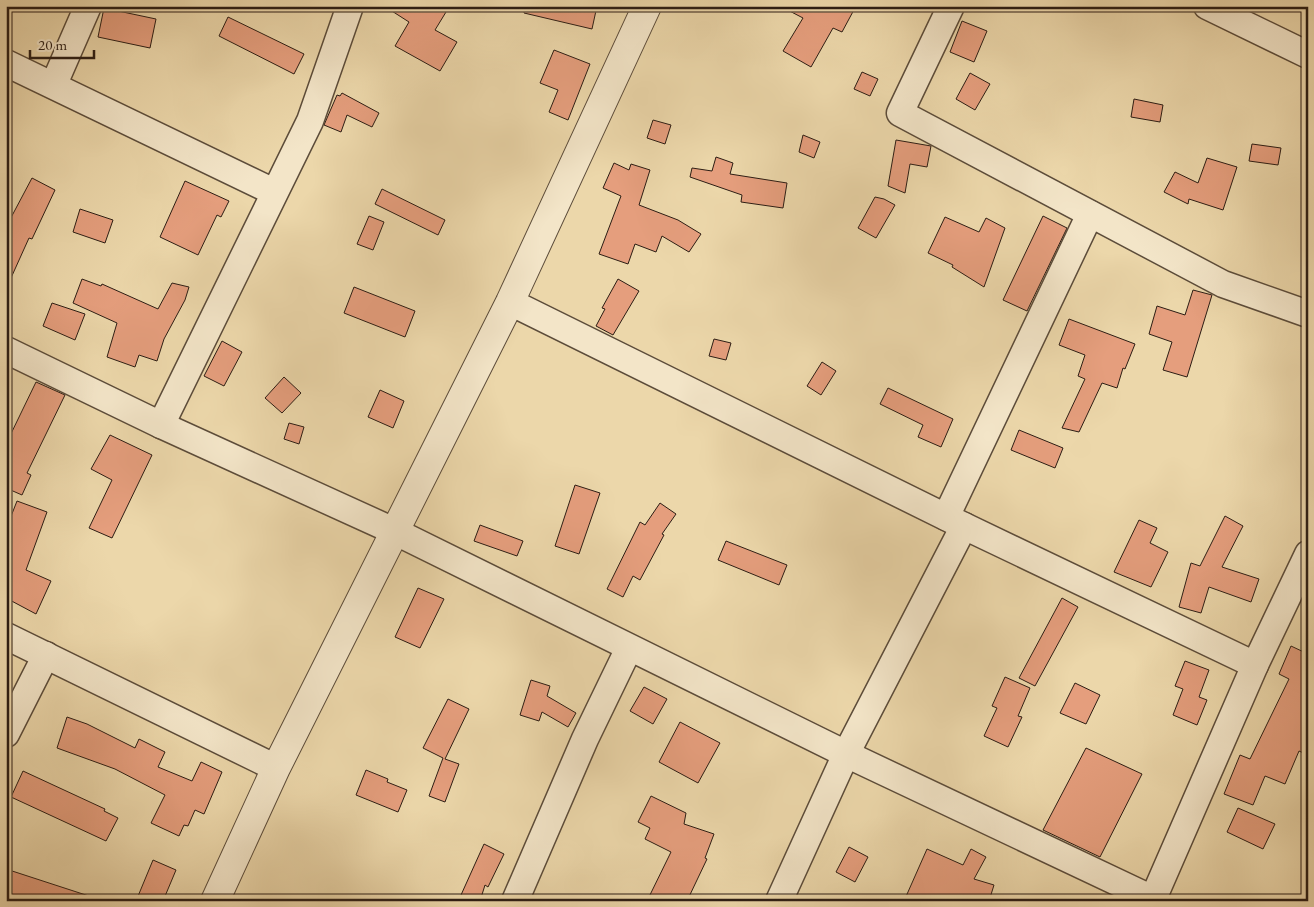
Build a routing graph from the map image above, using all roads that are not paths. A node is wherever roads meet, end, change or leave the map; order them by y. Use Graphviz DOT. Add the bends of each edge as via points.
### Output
graph roads {
  1 [pos="88,6"];
  2 [pos="350,6"];
  3 [pos="647,6"];
  4 [pos="1207,6"];
  5 [pos="946,8"];
  6 [pos="1308,55"];
  7 [pos="6,63"];
  8 [pos="54,84"];
  9 [pos="274,192"];
  10 [pos="1090,214"];
  11 [pos="510,302"];
  12 [pos="1308,314"];
  13 [pos="6,350"];
  14 [pos="161,425"];
  15 [pos="955,522"];
  16 [pos="394,531"];
  17 [pos="1308,554"];
  18 [pos="6,636"];
  19 [pos="629,648"];
  20 [pos="46,655"];
  21 [pos="1255,665"];
  22 [pos="6,734"];
  23 [pos="846,754"];
  24 [pos="276,768"];
  25 [pos="1155,900"];
  26 [pos="215,901"];
  27 [pos="515,901"];
  28 [pos="779,901"];
  1 -- 8 [label="street"];
  2 -- 9 [label="street" via="310,121"];
  3 -- 11 [label="street"];
  4 -- 6 [label="street"];
  5 -- 10 [label="street" via="900,113"];
  7 -- 8 [label="street"];
  8 -- 9 [label="street"];
  9 -- 14 [label="street"];
  10 -- 12 [label="street" via="1223,284"];
  10 -- 15 [label="street"];
  11 -- 15 [label="street"];
  11 -- 16 [label="street"];
  13 -- 14 [label="street"];
  14 -- 16 [label="street"];
  15 -- 21 [label="street"];
  15 -- 23 [label="street"];
  16 -- 19 [label="street"];
  16 -- 24 [label="street"];
  17 -- 21 [label="street"];
  18 -- 20 [label="street"];
  19 -- 23 [label="street"];
  19 -- 27 [label="street" via="585,739"];
  20 -- 22 [label="street"];
  20 -- 24 [label="street"];
  21 -- 25 [label="street"];
  23 -- 25 [label="street"];
  23 -- 28 [label="street"];
  24 -- 26 [label="street"];
}
